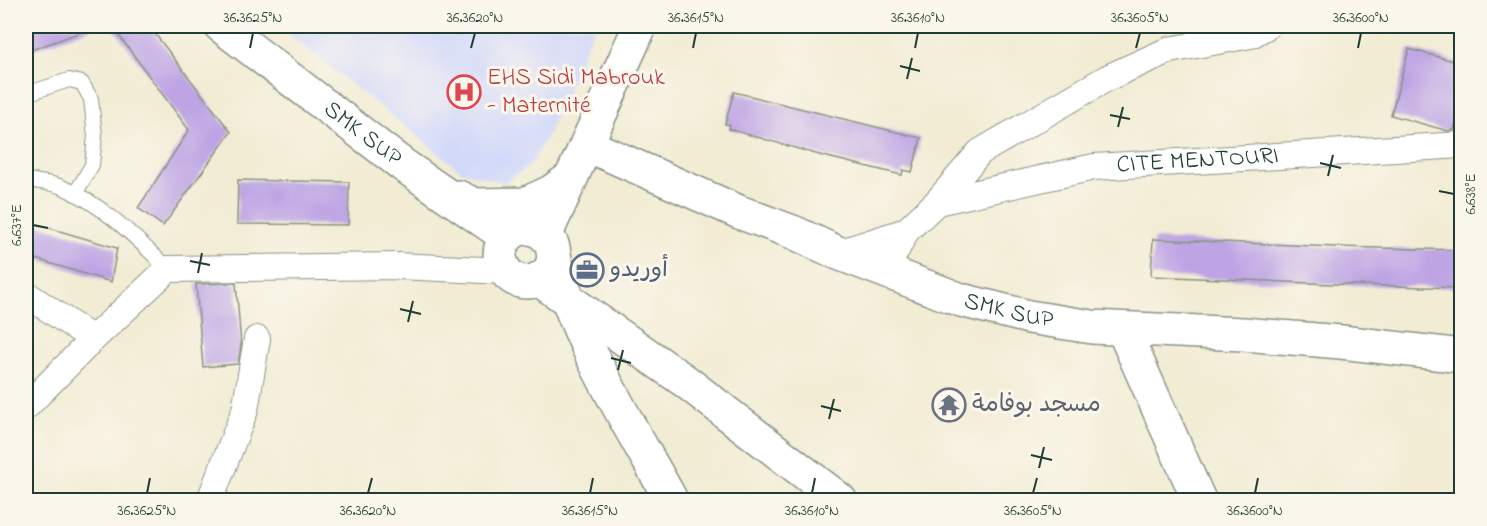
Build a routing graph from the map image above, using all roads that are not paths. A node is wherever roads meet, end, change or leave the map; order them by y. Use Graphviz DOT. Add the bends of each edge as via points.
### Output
graph roads {
  1 [pos="222,26"];
  2 [pos="640,26"];
  3 [pos="1216,26"];
  4 [pos="1267,26"];
  5 [pos="1169,50"];
  6 [pos="26,94"];
  7 [pos="587,145"];
  8 [pos="1461,145"];
  9 [pos="571,178"];
  10 [pos="26,179"];
  11 [pos="430,184"];
  12 [pos="75,194"];
  13 [pos="937,202"];
  14 [pos="906,231"];
  15 [pos="507,237"];
  16 [pos="549,243"];
  17 [pos="838,253"];
  18 [pos="168,269"];
  19 [pos="886,270"];
  20 [pos="505,271"];
  21 [pos="538,279"];
  22 [pos="26,294"];
  23 [pos="567,300"];
  24 [pos="1123,328"];
  25 [pos="93,339"];
  26 [pos="257,339"];
  27 [pos="1461,356"];
  28 [pos="26,407"];
  29 [pos="210,501"];
  30 [pos="671,501"];
  31 [pos="840,501"];
  32 [pos="1199,501"];
  1 -- 11 [label="main road, SMK SUP"];
  2 -- 7 [label="main road"];
  3 -- 5 [label="lane"];
  4 -- 5 [label="street" via="1251,35"];
  5 -- 13 [label="street" via="1107,78 980,152"];
  6 -- 12 [label="lane" via="69,80 81,83 90,99 95,136 92,165"];
  7 -- 9 [label="main road"];
  7 -- 17 [label="main road, SMK SUP"];
  8 -- 13 [label="street, CITE MENTOURI" via="1094,167"];
  9 -- 11 [label="main road" via="525,204 475,206"];
  9 -- 16 [label="main road"];
  10 -- 12 [label="lane"];
  11 -- 15 [label="main road, SMK SUP"];
  12 -- 18 [label="lane" via="119,222"];
  13 -- 14 [label="street"];
  14 -- 17 [label="street"];
  14 -- 19 [label="street"];
  15 -- 16 [label="main road" via="522,229 538,231"];
  15 -- 20 [label="main road" via="500,254"];
  16 -- 21 [label="main road" via="553,259"];
  16 -- 23 [label="main road"];
  17 -- 19 [label="main road, SMK SUP"];
  18 -- 20 [label="street" via="397,266"];
  18 -- 25 [label="street"];
  19 -- 24 [label="main road, SMK SUP" via="961,300 1006,312 1092,327"];
  20 -- 21 [label="main road" via="524,282"];
  21 -- 23 [label="main road"];
  22 -- 25 [label="street"];
  23 -- 30 [label="main road"];
  23 -- 31 [label="main road" via="685,381"];
  24 -- 27 [label="main road, SMK SUP" via="1341,342"];
  24 -- 32 [label="main road"];
  25 -- 28 [label="street"];
  26 -- 29 [label="street" via="245,410"];
}
